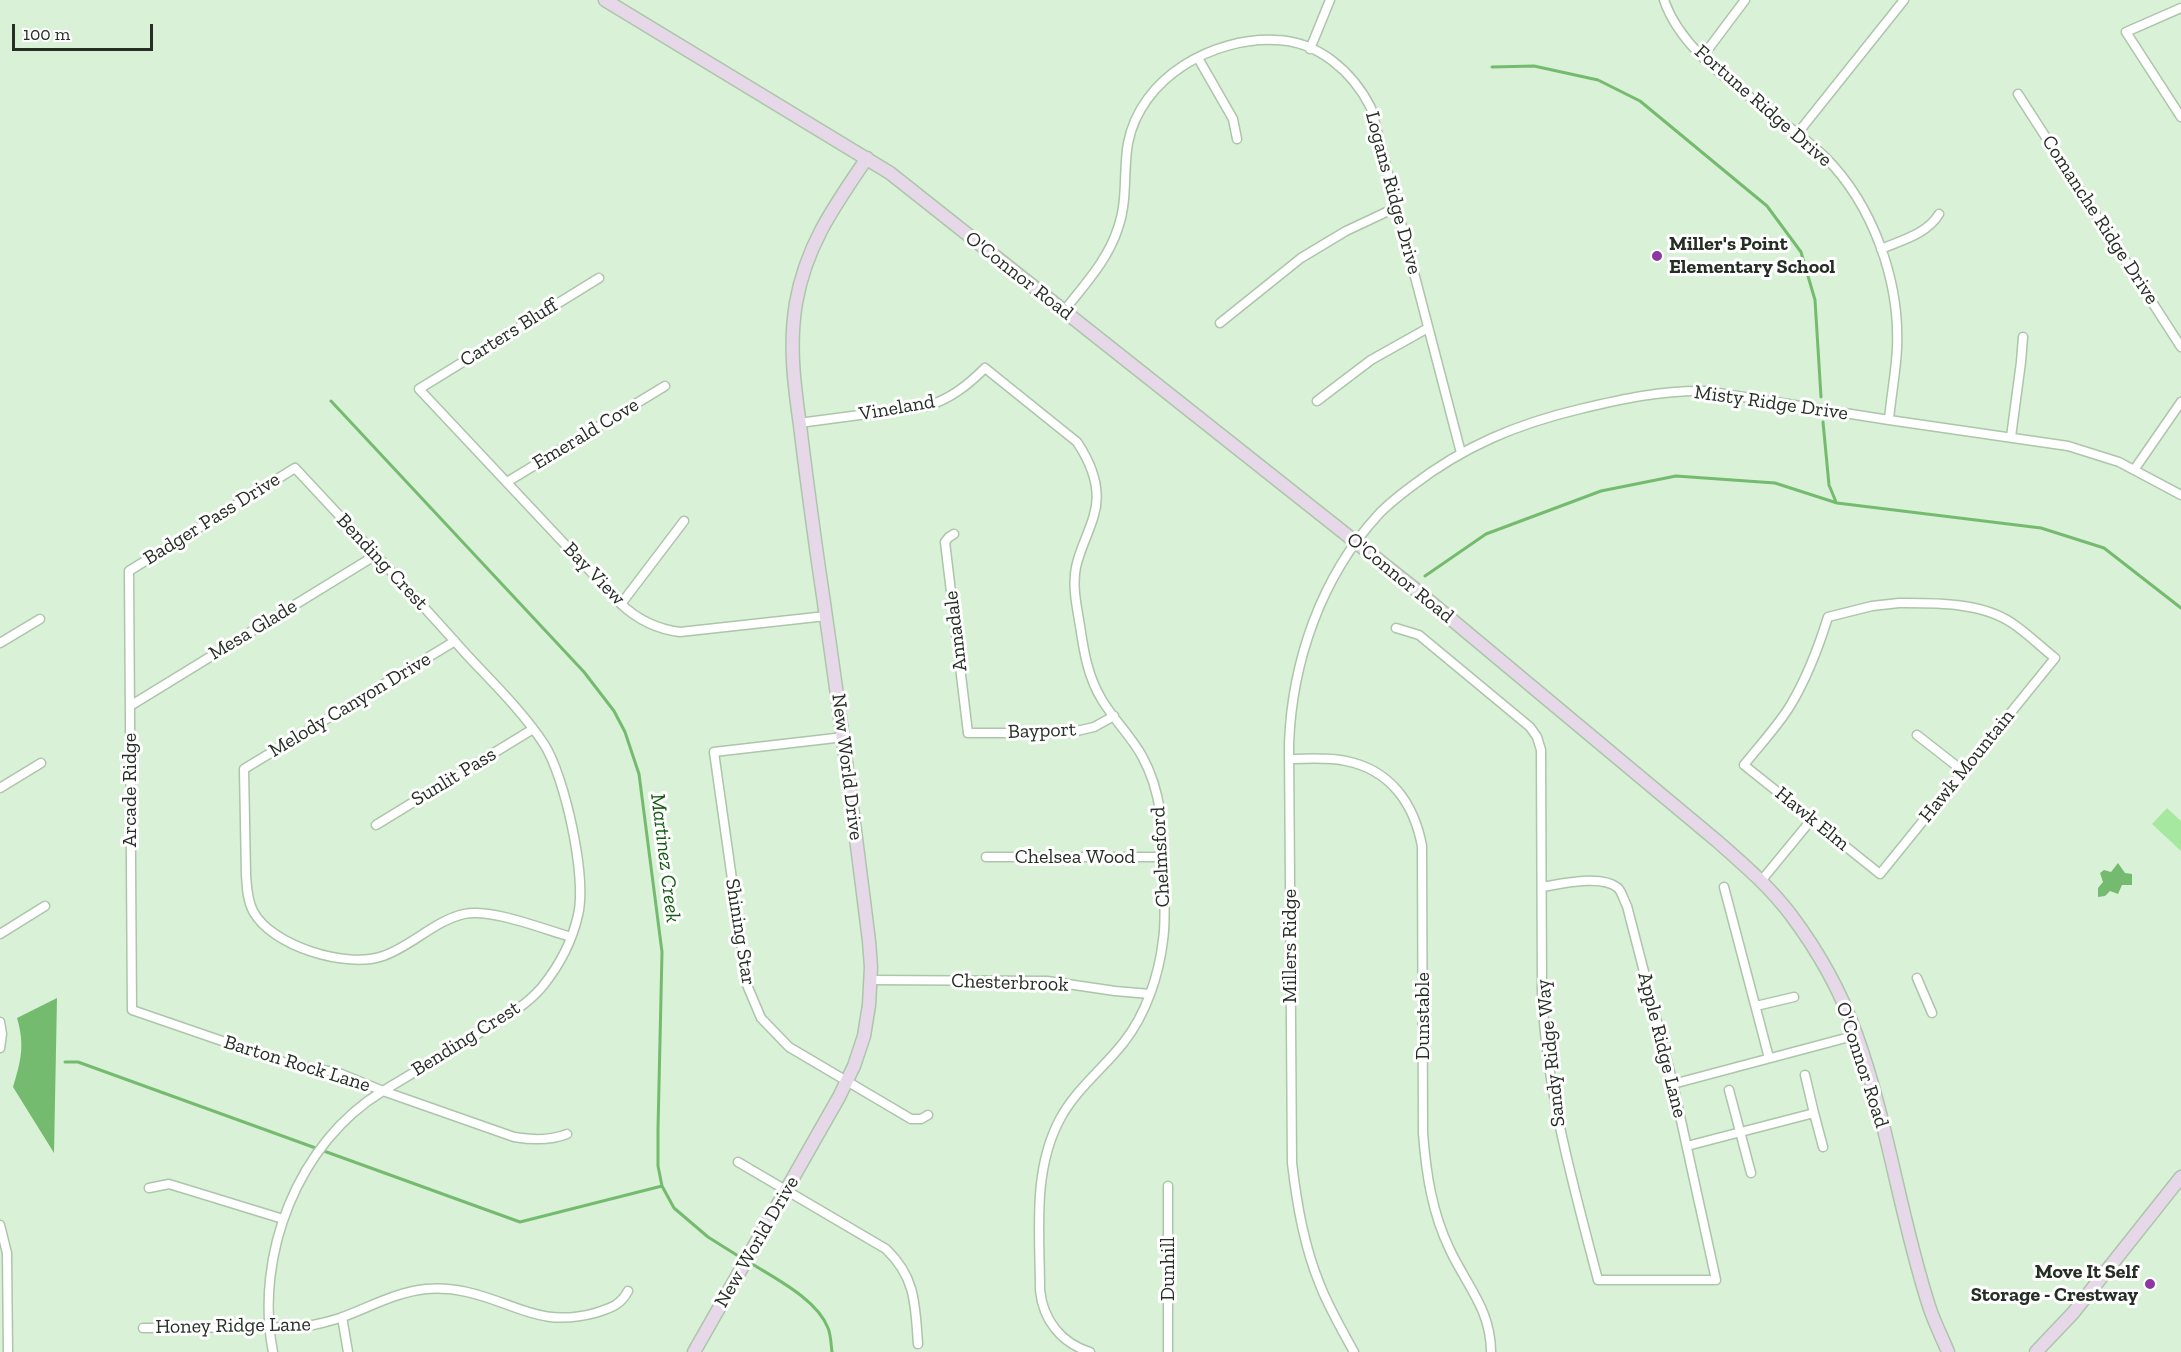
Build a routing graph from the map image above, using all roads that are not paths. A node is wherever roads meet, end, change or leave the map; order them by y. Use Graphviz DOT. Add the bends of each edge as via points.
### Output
graph roads {
  1 [pos="605,0"];
  2 [pos="1330,0"];
  3 [pos="1664,0"];
  4 [pos="1745,0"];
  5 [pos="1905,0"];
  6 [pos="2181,8"];
  7 [pos="1310,49"];
  8 [pos="1702,56"];
  9 [pos="1198,58"];
  10 [pos="2018,94"];
  11 [pos="2181,117"];
  12 [pos="1797,134"];
  13 [pos="1237,139"];
  14 [pos="867,158"];
  15 [pos="1397,207"];
  16 [pos="1939,214"];
  17 [pos="1881,249"];
  18 [pos="599,278"];
  19 [pos="1064,311"];
  20 [pos="1220,323"];
  21 [pos="1428,328"];
  22 [pos="2023,337"];
  23 [pos="2181,347"];
  24 [pos="985,368"];
  25 [pos="665,386"];
  26 [pos="419,388"];
  27 [pos="1317,401"];
  28 [pos="2181,402"];
  29 [pos="1889,420"];
  30 [pos="799,423"];
  31 [pos="2011,437"];
  32 [pos="1461,453"];
  33 [pos="295,468"];
  34 [pos="2134,470"];
  35 [pos="507,482"];
  36 [pos="2181,495"];
  37 [pos="684,521"];
  38 [pos="954,534"];
  39 [pos="1356,543"];
  40 [pos="376,555"];
  41 [pos="129,570"];
  42 [pos="621,604"];
  43 [pos="826,616"];
  44 [pos="40,619"];
  45 [pos="1396,628"];
  46 [pos="455,641"];
  47 [pos="0,643"];
  48 [pos="130,706"];
  49 [pos="1114,716"];
  50 [pos="533,729"];
  51 [pos="968,733"];
  52 [pos="1917,735"];
  53 [pos="844,737"];
  54 [pos="1289,759"];
  55 [pos="41,763"];
  56 [pos="1744,765"];
  57 [pos="1964,771"];
  58 [pos="1542,784"];
  59 [pos="1552,784"];
  60 [pos="0,788"];
  61 [pos="1812,819"];
  62 [pos="376,825"];
  63 [pos="986,857"];
  64 [pos="1164,857"];
  65 [pos="1880,874"];
  66 [pos="1761,881"];
  67 [pos="1542,887"];
  68 [pos="1724,887"];
  69 [pos="45,906"];
  70 [pos="0,934"];
  71 [pos="571,937"];
  72 [pos="1917,978"];
  73 [pos="870,980"];
  74 [pos="1150,994"];
  75 [pos="1794,997"];
  76 [pos="1756,1006"];
  77 [pos="132,1010"];
  78 [pos="1932,1013"];
  79 [pos="0,1022"];
  80 [pos="1857,1035"];
  81 [pos="0,1048"];
  82 [pos="1770,1058"];
  83 [pos="1805,1075"];
  84 [pos="847,1081"];
  85 [pos="1673,1084"];
  86 [pos="1729,1090"];
  87 [pos="383,1091"];
  88 [pos="1814,1113"];
  89 [pos="928,1115"];
  90 [pos="1740,1132"];
  91 [pos="567,1134"];
  92 [pos="1687,1146"];
  93 [pos="1823,1147"];
  94 [pos="738,1162"];
  95 [pos="1751,1173"];
  96 [pos="2181,1177"];
  97 [pos="1168,1185"];
  98 [pos="149,1188"];
  99 [pos="787,1190"];
  100 [pos="283,1219"];
  101 [pos="0,1225"];
  102 [pos="1716,1280"];
  103 [pos="628,1291"];
  104 [pos="342,1317"];
  105 [pos="270,1327"];
  106 [pos="143,1328"];
  107 [pos="918,1344"];
  108 [pos="8,1352"];
  109 [pos="273,1352"];
  110 [pos="348,1352"];
  111 [pos="694,1352"];
  112 [pos="1090,1352"];
  113 [pos="1168,1352"];
  114 [pos="1354,1352"];
  115 [pos="1491,1352"];
  116 [pos="1948,1352"];
  117 [pos="2036,1352"];
  1 -- 14 [label="main road, O'Connor Road"];
  2 -- 7 [label="street"];
  3 -- 8 [label="street, Fortune Ridge Drive" via="1677,25"];
  4 -- 8 [label="street"];
  5 -- 12 [label="street"];
  6 -- 11 [label="street" via="2126,32"];
  7 -- 9 [label="street, Logans Ridge Drive" via="1284,40 1258,39 1222,47"];
  7 -- 15 [label="street, Logans Ridge Drive" via="1343,69 1365,97 1376,121"];
  8 -- 12 [label="street, Fortune Ridge Drive"];
  9 -- 13 [label="street" via="1233,119"];
  9 -- 19 [label="street, Logans Ridge Drive" via="1167,78 1142,106 1128,145 1125,197 1118,228 1105,258"];
  10 -- 23 [label="street, Comanche Ridge Drive"];
  12 -- 17 [label="street, Fortune Ridge Drive" via="1848,185"];
  14 -- 19 [label="main road, O'Connor Road"];
  14 -- 30 [label="main road, New World Drive" via="818,235 800,284 792,347"];
  15 -- 20 [label="street" via="1301,258"];
  15 -- 21 [label="street, Logans Ridge Drive"];
  16 -- 17 [label="street" via="1933,224 1919,233"];
  17 -- 29 [label="street, Fortune Ridge Drive" via="1896,317 1897,348"];
  18 -- 26 [label="street, Carters Bluff"];
  19 -- 39 [label="main road, O'Connor Road"];
  21 -- 27 [label="street" via="1371,360"];
  21 -- 32 [label="street, Logans Ridge Drive"];
  22 -- 31 [label="street"];
  24 -- 30 [label="street, Vineland" via="958,392 928,406"];
  24 -- 49 [label="street, Chelmsford" via="1064,430 1082,449 1092,471 1096,506 1074,585 1084,656 1102,700"];
  25 -- 35 [label="street, Emerald Cove"];
  26 -- 35 [label="street, Bay View"];
  28 -- 34 [label="street"];
  29 -- 31 [label="street, Misty Ridge Drive"];
  29 -- 32 [label="street, Misty Ridge Drive" via="1680,390 1549,417 1516,427"];
  30 -- 43 [label="main road, New World Drive"];
  31 -- 34 [label="street, Misty Ridge Drive" via="2090,451"];
  32 -- 39 [label="street, Misty Ridge Drive" via="1378,514"];
  33 -- 40 [label="street, Bending Crest"];
  33 -- 41 [label="street, Badger Pass Drive"];
  34 -- 36 [label="street, Misty Ridge Drive"];
  35 -- 42 [label="street, Bay View"];
  37 -- 42 [label="street"];
  38 -- 51 [label="street, Annadale" via="945,542"];
  39 -- 54 [label="street, Millers Ridge" via="1332,580 1303,652 1289,722"];
  39 -- 66 [label="main road, O'Connor Road" via="1521,676"];
  40 -- 46 [label="street, Bending Crest"];
  40 -- 48 [label="street, Mesa Glade"];
  41 -- 48 [label="street, Arcade Ridge"];
  42 -- 43 [label="street, Bay View" via="645,623 680,632"];
  43 -- 53 [label="main road, New World Drive"];
  44 -- 47 [label="street"];
  45 -- 58 [label="street, Sandy Ridge Way" via="1419,635 1530,727 1541,750"];
  46 -- 50 [label="street, Bending Crest"];
  46 -- 71 [label="street, Melody Canyon Drive" via="244,768 252,910 270,932 292,944 358,962 386,956 442,922 465,914 488,913"];
  48 -- 77 [label="street, Arcade Ridge"];
  49 -- 51 [label="street, Bayport" via="1094,727 1068,733"];
  49 -- 64 [label="street, Chelmsford" via="1151,776 1162,813"];
  50 -- 62 [label="street, Sunlit Pass"];
  50 -- 71 [label="street, Bending Crest" via="556,767 570,820 579,901"];
  52 -- 57 [label="street"];
  53 -- 73 [label="main road, New World Drive" via="869,940"];
  53 -- 84 [label="street, Shining Star" via="714,753 750,997 778,1039"];
  54 -- 114 [label="street, Millers Ridge" via="1292,1163 1302,1229 1314,1270"];
  54 -- 115 [label="street, Dunstable" via="1336,759 1374,771 1410,806 1418,826 1422,846 1425,1161 1440,1225 1487,1319"];
  55 -- 60 [label="street"];
  56 -- 57 [label="street, Hawk Mountain" via="1804,681 1828,617 1872,606 1933,603 1998,615 2055,658"];
  56 -- 61 [label="street, Hawk Elm"];
  57 -- 65 [label="street, Hawk Mountain"];
  58 -- 59 [label="street"];
  58 -- 67 [label="street, Sandy Ridge Way"];
  61 -- 65 [label="street, Hawk Elm"];
  61 -- 66 [label="street"];
  63 -- 64 [label="street, Chelsea Wood"];
  64 -- 74 [label="street, Chelmsford" via="1164,939"];
  66 -- 80 [label="main road, O'Connor Road" via="1813,946"];
  67 -- 85 [label="street, Apple Ridge Lane" via="1590,881 1618,889 1626,906"];
  67 -- 102 [label="street, Sandy Ridge Way" via="1543,1018 1552,1092 1598,1280"];
  68 -- 76 [label="street"];
  69 -- 70 [label="street"];
  71 -- 87 [label="street, Bending Crest" via="564,955 540,990 515,1011"];
  72 -- 78 [label="street"];
  73 -- 74 [label="street, Chesterbrook" via="1047,981"];
  73 -- 84 [label="main road, New World Drive" via="864,1036"];
  74 -- 112 [label="street, Chelmsford" via="1124,1042 1070,1103 1052,1135 1044,1161 1039,1204 1043,1307 1053,1328 1064,1339"];
  75 -- 76 [label="street"];
  76 -- 82 [label="street"];
  77 -- 87 [label="street, Barton Rock Lane" via="289,1064 339,1073"];
  79 -- 81 [label="street"];
  80 -- 82 [label="street"];
  80 -- 116 [label="main road, O'Connor Road" via="1915,1256"];
  82 -- 85 [label="street"];
  83 -- 88 [label="street"];
  84 -- 89 [label="street, Shining Star" via="911,1119"];
  84 -- 99 [label="main road, New World Drive"];
  85 -- 92 [label="street, Apple Ridge Lane"];
  86 -- 90 [label="street"];
  87 -- 91 [label="street, Barton Rock Lane" via="514,1137 537,1140"];
  87 -- 100 [label="street, Bending Crest" via="329,1139 311,1163"];
  88 -- 90 [label="street"];
  88 -- 93 [label="street"];
  90 -- 92 [label="street"];
  90 -- 95 [label="street"];
  92 -- 102 [label="street, Apple Ridge Lane"];
  94 -- 99 [label="street"];
  96 -- 117 [label="main road" via="2073,1313"];
  97 -- 113 [label="street, Dunhill"];
  98 -- 100 [label="street" via="169,1184"];
  99 -- 107 [label="street" via="873,1240 898,1260 914,1296"];
  99 -- 111 [label="main road, New World Drive"];
  100 -- 105 [label="street, Bending Crest" via="271,1269"];
  101 -- 108 [label="street" via="7,1252"];
  103 -- 104 [label="street, Honey Ridge Lane" via="614,1307 573,1317 529,1314 466,1291 423,1289"];
  104 -- 105 [label="street, Honey Ridge Lane" via="304,1327"];
  104 -- 110 [label="street"];
  105 -- 106 [label="street, Honey Ridge Lane"];
  105 -- 109 [label="street, Bending Crest"];
}
